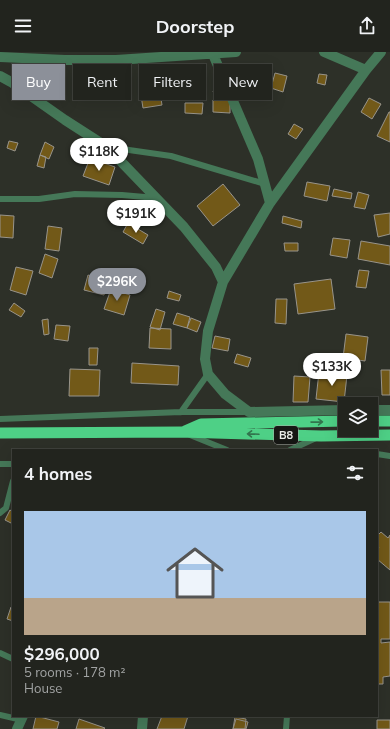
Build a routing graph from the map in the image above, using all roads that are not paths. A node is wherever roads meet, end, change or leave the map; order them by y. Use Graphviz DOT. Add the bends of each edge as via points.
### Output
graph roads {
  1 [pos="236,52"];
  2 [pos="324,52"];
  3 [pos="381,52"];
  4 [pos="213,53"];
  5 [pos="0,57"];
  6 [pos="366,70"];
  7 [pos="0,76"];
  8 [pos="107,147"];
  9 [pos="265,184"];
  10 [pos="157,198"];
  11 [pos="0,199"];
  12 [pos="270,203"];
  13 [pos="223,282"];
  14 [pos="208,374"];
  15 [pos="338,410"];
  16 [pos="378,410"];
  17 [pos="390,410"];
  18 [pos="181,412"];
  19 [pos="249,412"];
  20 [pos="0,419"];
  21 [pos="338,421"];
  22 [pos="378,421"];
  23 [pos="390,421"];
  24 [pos="182,432"];
  25 [pos="0,433"];
  26 [pos="390,435"];
  27 [pos="321,436"];
  28 [pos="224,449"];
  29 [pos="292,449"];
  30 [pos="378,454"];
  31 [pos="390,456"];
  32 [pos="0,464"];
  33 [pos="12,464"];
  34 [pos="12,486"];
  35 [pos="0,513"];
  36 [pos="0,653"];
  37 [pos="12,659"];
  38 [pos="0,715"];
  39 [pos="143,717"];
  40 [pos="287,717"];
  41 [pos="21,722"];
  42 [pos="142,729"];
  43 [pos="286,729"];
  1 -- 4 [label="street"];
  2 -- 6 [label="street"];
  3 -- 6 [label="street"];
  4 -- 5 [label="street" via="116,60"];
  4 -- 9 [label="street" via="258,159"];
  6 -- 12 [label="street"];
  7 -- 8 [label="street"];
  8 -- 9 [label="lane" via="171,156"];
  8 -- 10 [label="street"];
  9 -- 12 [label="street"];
  10 -- 11 [label="lane" via="75,194 39,199"];
  10 -- 13 [label="street" via="206,253 220,272"];
  12 -- 13 [label="street"];
  13 -- 14 [label="street" via="207,338 205,359"];
  14 -- 18 [label="lane"];
  14 -- 19 [label="street" via="225,394"];
  15 -- 19 [label="street"];
  16 -- 17 [label="street"];
  18 -- 19 [label="lane"];
  18 -- 20 [label="lane"];
  24 -- 21 [label="highway, B8, one-way" via="201,424"];
  22 -- 23 [label="highway"];
  24 -- 25 [label="highway, B8"];
  27 -- 24 [label="highway, B8, one-way"];
  24 -- 28 [label="lane"];
  26 -- 27 [label="highway, B8"];
  27 -- 29 [label="lane"];
  30 -- 31 [label="lane"];
  32 -- 33 [label="lane"];
  34 -- 35 [label="lane" via="6,508"];
  36 -- 37 [label="lane"];
  38 -- 41 [label="lane"];
  39 -- 42 [label="street"];
  40 -- 43 [label="lane"];
}
